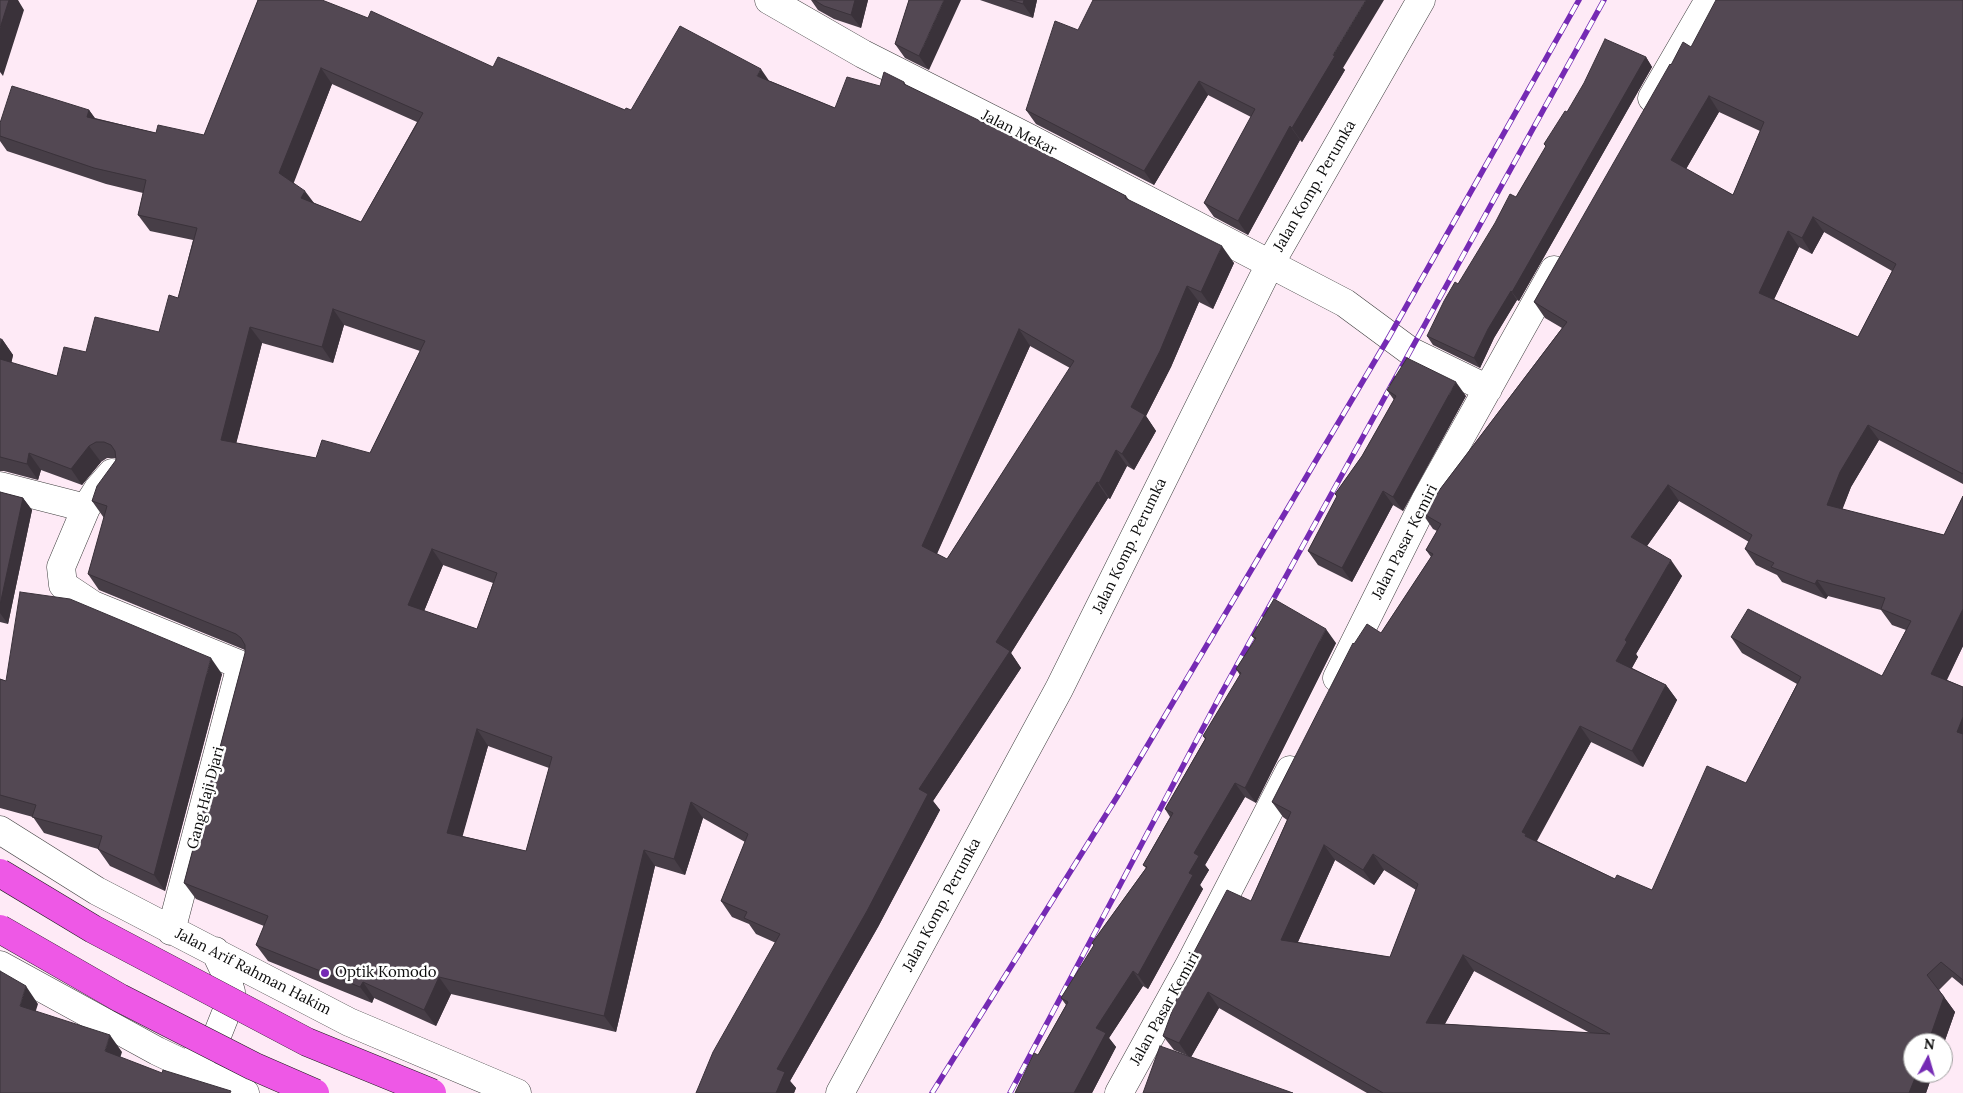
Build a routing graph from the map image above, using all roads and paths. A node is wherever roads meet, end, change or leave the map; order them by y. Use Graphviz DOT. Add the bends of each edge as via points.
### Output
graph roads {
  1 [pos="769,0"];
  2 [pos="1422,0"];
  3 [pos="1709,0"];
  4 [pos="1642,116"];
  5 [pos="1568,245"];
  6 [pos="1270,264"];
  7 [pos="1488,389"];
  8 [pos="112,473"];
  9 [pos="0,486"];
  10 [pos="86,508"];
  11 [pos="1324,703"];
  12 [pos="1302,748"];
  13 [pos="0,830"];
  14 [pos="0,873"];
  15 [pos="0,929"];
  16 [pos="171,930"];
  17 [pos="215,951"];
  18 [pos="0,965"];
  19 [pos="182,1062"];
  20 [pos="245,1093"];
  21 [pos="315,1093"];
  22 [pos="432,1093"];
  23 [pos="517,1093"];
  24 [pos="840,1093"];
  25 [pos="1119,1093"];
  1 -- 6 [label="street, Jalan Mekar" via="863,54"];
  2 -- 6 [label="street, Jalan Komp. Perumka"];
  3 -- 4 [label="street"];
  5 -- 7 [label="street, Jalan Pasar Kemiri"];
  6 -- 7 [label="street, Jalan Mekar" via="1345,303 1410,351"];
  6 -- 24 [label="street, Jalan Komp. Perumka" via="1059,688"];
  7 -- 11 [label="street, Jalan Pasar Kemiri" via="1426,499"];
  8 -- 10 [label="street"];
  9 -- 10 [label="street"];
  10 -- 16 [label="street, Gang Haji Djari" via="61,567 63,585 93,605 241,666"];
  12 -- 25 [label="street, Jalan Pasar Kemiri"];
  13 -- 16 [label="street, Jalan Arif Rahman Hakim" via="97,891"];
  14 -- 22 [label="highway, bridge" via="93,929 307,1042"];
  15 -- 21 [label="highway, bridge" via="120,998 252,1066"];
  16 -- 17 [label="street, Jalan Arif Rahman Hakim"];
  17 -- 19 [label="street" via="231,992 226,1013 216,1038 202,1056"];
  17 -- 23 [label="street, Jalan Arif Rahman Hakim" via="349,1022"];
  18 -- 19 [label="street" via="157,1052"];
  19 -- 20 [label="street"];
}
